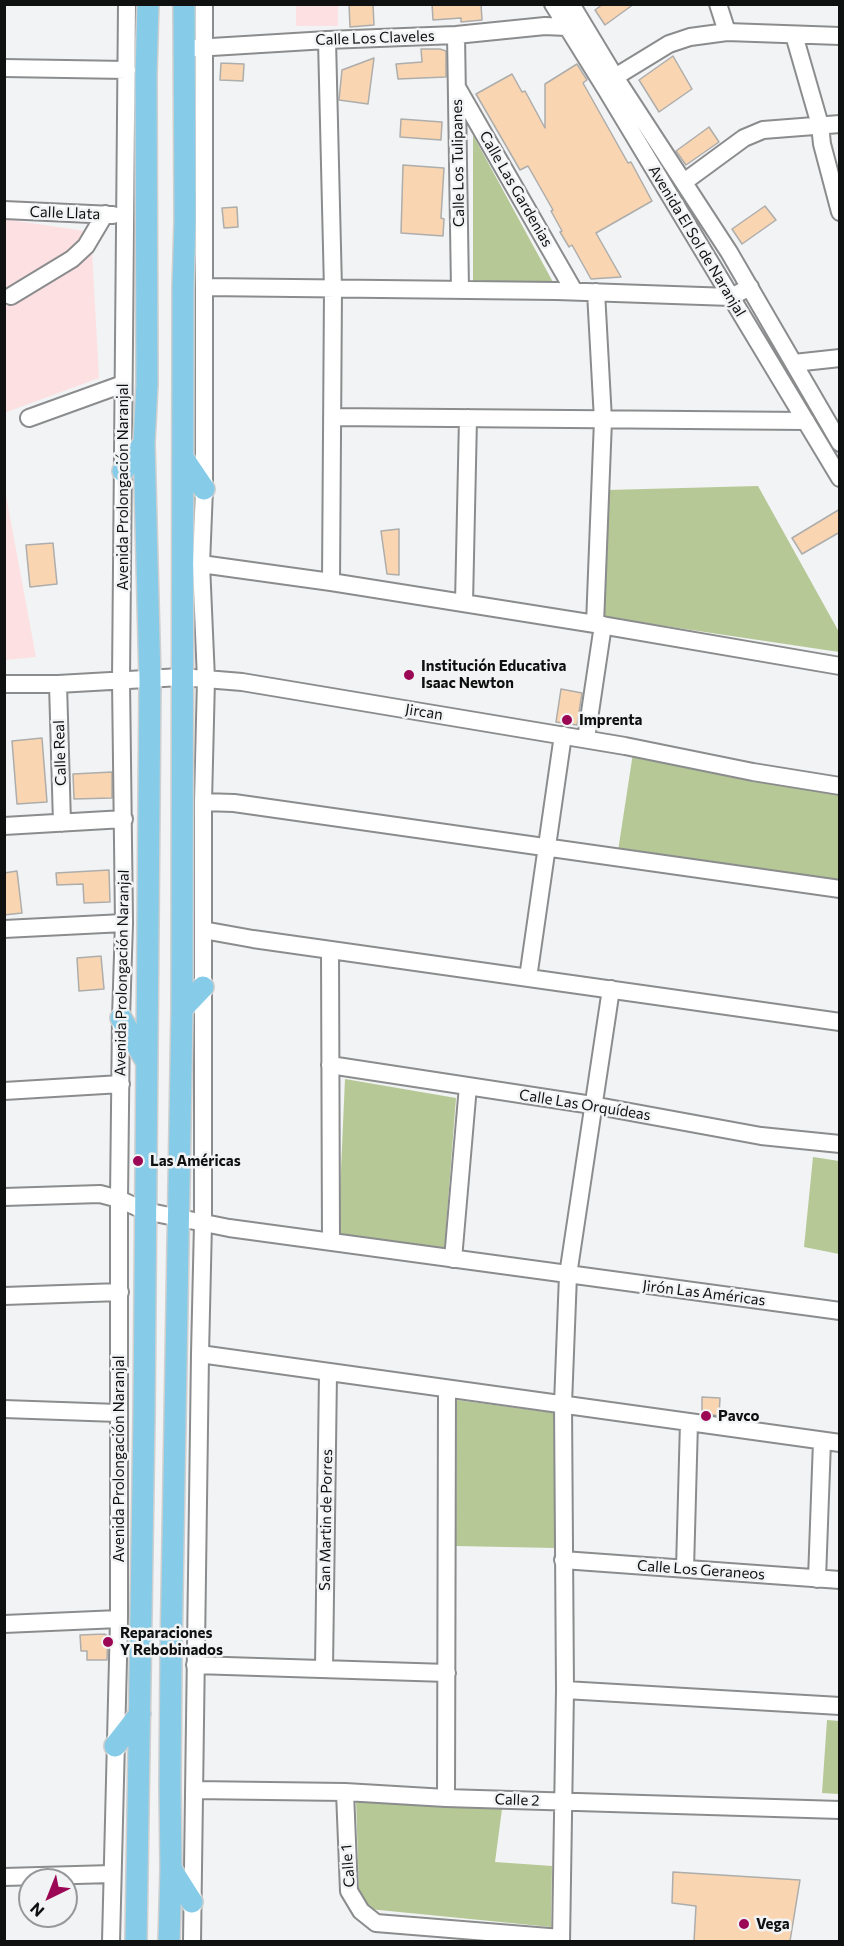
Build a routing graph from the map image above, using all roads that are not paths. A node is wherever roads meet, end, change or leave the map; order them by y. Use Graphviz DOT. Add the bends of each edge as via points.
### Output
graph roads {
  1 [pos="127,4"];
  2 [pos="148,4"];
  3 [pos="184,4"];
  4 [pos="204,4"];
  5 [pos="554,4"];
  6 [pos="571,4"];
  7 [pos="718,4"];
  8 [pos="566,27"];
  9 [pos="727,32"];
  10 [pos="456,35"];
  11 [pos="794,35"];
  12 [pos="840,36"];
  13 [pos="327,39"];
  14 [pos="194,48"];
  15 [pos="4,68"];
  16 [pos="127,70"];
  17 [pos="615,77"];
  18 [pos="457,86"];
  19 [pos="840,124"];
  20 [pos="820,125"];
  21 [pos="684,182"];
  22 [pos="4,210"];
  23 [pos="840,212"];
  24 [pos="105,214"];
  25 [pos="126,215"];
  26 [pos="205,286"];
  27 [pos="750,288"];
  28 [pos="333,289"];
  29 [pos="460,290"];
  30 [pos="574,291"];
  31 [pos="596,292"];
  32 [pos="11,296"];
  33 [pos="731,297"];
  34 [pos="840,358"];
  35 [pos="794,363"];
  36 [pos="123,384"];
  37 [pos="332,417"];
  38 [pos="29,418"];
  39 [pos="468,418"];
  40 [pos="603,420"];
  41 [pos="806,421"];
  42 [pos="144,443"];
  43 [pos="840,443"];
  44 [pos="183,458"];
  45 [pos="123,471"];
  46 [pos="840,478"];
  47 [pos="204,489"];
  48 [pos="201,564"];
  49 [pos="331,582"];
  50 [pos="464,603"];
  51 [pos="599,625"];
  52 [pos="840,666"];
  53 [pos="181,677"];
  54 [pos="206,679"];
  55 [pos="122,680"];
  56 [pos="150,680"];
  57 [pos="4,684"];
  58 [pos="58,684"];
  59 [pos="563,735"];
  60 [pos="586,739"];
  61 [pos="840,786"];
  62 [pos="203,802"];
  63 [pos="124,819"];
  64 [pos="62,823"];
  65 [pos="4,826"];
  66 [pos="546,848"];
  67 [pos="840,889"];
  68 [pos="124,923"];
  69 [pos="4,929"];
  70 [pos="203,930"];
  71 [pos="330,950"];
  72 [pos="528,978"];
  73 [pos="203,987"];
  74 [pos="611,989"];
  75 [pos="182,1009"];
  76 [pos="121,1018"];
  77 [pos="840,1022"];
  78 [pos="146,1061"];
  79 [pos="330,1065"];
  80 [pos="121,1084"];
  81 [pos="468,1086"];
  82 [pos="4,1091"];
  83 [pos="592,1105"];
  84 [pos="840,1144"];
  85 [pos="4,1197"];
  86 [pos="119,1199"];
  87 [pos="145,1210"];
  88 [pos="178,1216"];
  89 [pos="203,1223"];
  90 [pos="331,1242"];
  91 [pos="453,1259"];
  92 [pos="568,1275"];
  93 [pos="120,1292"];
  94 [pos="4,1296"];
  95 [pos="840,1311"];
  96 [pos="200,1354"];
  97 [pos="328,1373"];
  98 [pos="447,1390"];
  99 [pos="563,1404"];
  100 [pos="4,1409"];
  101 [pos="118,1413"];
  102 [pos="689,1422"];
  103 [pos="822,1441"];
  104 [pos="840,1443"];
  105 [pos="563,1560"];
  106 [pos="685,1569"];
  107 [pos="817,1579"];
  108 [pos="840,1580"];
  109 [pos="119,1619"];
  110 [pos="4,1624"];
  111 [pos="195,1665"];
  112 [pos="324,1668"];
  113 [pos="447,1673"];
  114 [pos="565,1690"];
  115 [pos="840,1706"];
  116 [pos="140,1714"];
  117 [pos="115,1746"];
  118 [pos="194,1790"];
  119 [pos="345,1792"];
  120 [pos="446,1798"];
  121 [pos="563,1801"];
  122 [pos="840,1810"];
  123 [pos="171,1869"];
  124 [pos="112,1874"];
  125 [pos="4,1877"];
  126 [pos="192,1902"];
  127 [pos="193,1939"];
  128 [pos="561,1940"];
  129 [pos="111,1941"];
  130 [pos="136,1941"];
  131 [pos="169,1941"];
  1 -- 16 [label="street, Avenida Prolongación Naranjal"];
  2 -- 42 [label="main road, Avenida Prolongación Naranjal"];
  3 -- 14 [label="main road"];
  4 -- 14 [label="street"];
  5 -- 8 [label="street, Avenida El Sol de Naranjal"];
  6 -- 17 [label="street, Avenida El Sol de Naranjal"];
  7 -- 9 [label="street"];
  8 -- 10 [label="street, Calle Los Claveles"];
  8 -- 33 [label="street, Avenida El Sol de Naranjal"];
  9 -- 11 [label="street"];
  9 -- 17 [label="street" via="669,44"];
  10 -- 13 [label="street, Calle Los Claveles"];
  10 -- 18 [label="street, Calle Los Tulipanes"];
  11 -- 12 [label="street"];
  11 -- 20 [label="street"];
  13 -- 14 [label="street, Calle Los Claveles"];
  13 -- 28 [label="street"];
  14 -- 26 [label="street"];
  14 -- 44 [label="main road" via="183,288"];
  15 -- 16 [label="street"];
  16 -- 25 [label="street, Avenida Prolongación Naranjal"];
  17 -- 21 [label="street, Avenida El Sol de Naranjal"];
  18 -- 29 [label="street, Calle Los Tulipanes"];
  18 -- 30 [label="street, Calle Las Gardenias"];
  19 -- 20 [label="street"];
  20 -- 21 [label="street" via="763,130 744,138"];
  20 -- 23 [label="street"];
  21 -- 27 [label="street, Avenida El Sol de Naranjal"];
  22 -- 24 [label="street, Calle Llata"];
  24 -- 25 [label="street, Calle Llata"];
  24 -- 32 [label="street" via="86,246 72,260"];
  25 -- 36 [label="street, Avenida Prolongación Naranjal"];
  26 -- 28 [label="street"];
  26 -- 47 [label="street"];
  27 -- 33 [label="street"];
  27 -- 35 [label="street, Avenida El Sol de Naranjal"];
  28 -- 29 [label="street"];
  28 -- 37 [label="street"];
  29 -- 30 [label="street"];
  30 -- 31 [label="street"];
  31 -- 33 [label="street"];
  31 -- 40 [label="street"];
  33 -- 41 [label="street, Avenida El Sol de Naranjal"];
  34 -- 35 [label="street"];
  35 -- 43 [label="street, Avenida El Sol de Naranjal"];
  36 -- 38 [label="street"];
  36 -- 45 [label="street, Avenida Prolongación Naranjal"];
  37 -- 39 [label="street"];
  37 -- 49 [label="street"];
  39 -- 40 [label="street"];
  39 -- 50 [label="street"];
  40 -- 41 [label="street"];
  40 -- 51 [label="street"];
  41 -- 46 [label="street, Avenida El Sol de Naranjal"];
  42 -- 45 [label="main road"];
  42 -- 56 [label="main road, Avenida Prolongación Naranjal"];
  44 -- 47 [label="main road"];
  44 -- 53 [label="main road"];
  45 -- 55 [label="street, Avenida Prolongación Naranjal"];
  47 -- 48 [label="street"];
  48 -- 49 [label="street"];
  48 -- 54 [label="street"];
  49 -- 50 [label="street"];
  50 -- 51 [label="street"];
  51 -- 52 [label="street"];
  51 -- 60 [label="street"];
  53 -- 54 [label="street, Jircan"];
  53 -- 56 [label="street, Jircan"];
  53 -- 75 [label="main road"];
  54 -- 59 [label="street, Jircan"];
  54 -- 62 [label="street"];
  55 -- 56 [label="street, Jircan"];
  55 -- 58 [label="street, Jircan"];
  55 -- 63 [label="street, Avenida Prolongación Naranjal"];
  56 -- 78 [label="main road, Avenida Prolongación Naranjal"];
  57 -- 58 [label="street, Jircan"];
  58 -- 64 [label="street, Calle Real"];
  59 -- 60 [label="street, Jircan"];
  59 -- 66 [label="street"];
  60 -- 61 [label="street, Jircan"];
  62 -- 66 [label="street" via="234,803"];
  62 -- 70 [label="street"];
  63 -- 64 [label="street"];
  63 -- 68 [label="street, Avenida Prolongación Naranjal"];
  64 -- 65 [label="street"];
  66 -- 67 [label="street"];
  66 -- 72 [label="street"];
  68 -- 69 [label="street"];
  68 -- 76 [label="street, Avenida Prolongación Naranjal"];
  70 -- 71 [label="street"];
  70 -- 73 [label="street"];
  71 -- 72 [label="street"];
  71 -- 79 [label="street"];
  72 -- 74 [label="street"];
  73 -- 75 [label="main road"];
  73 -- 89 [label="street"];
  74 -- 77 [label="street"];
  74 -- 83 [label="street"];
  75 -- 88 [label="main road"];
  76 -- 78 [label="main road"];
  76 -- 80 [label="street, Avenida Prolongación Naranjal"];
  78 -- 87 [label="main road, Avenida Prolongación Naranjal"];
  79 -- 81 [label="street, Calle Las Orquídeas"];
  79 -- 90 [label="street"];
  80 -- 82 [label="street"];
  80 -- 86 [label="street, Avenida Prolongación Naranjal"];
  81 -- 83 [label="street, Calle Las Orquídeas"];
  81 -- 91 [label="street"];
  83 -- 84 [label="street, Calle Las Orquídeas" via="760,1136"];
  83 -- 92 [label="street"];
  85 -- 86 [label="street, Jirón Las Américas" via="100,1194"];
  86 -- 87 [label="street, Jirón Las Américas"];
  86 -- 93 [label="street, Avenida Prolongación Naranjal"];
  87 -- 88 [label="street, Jirón Las Américas"];
  87 -- 116 [label="main road, Avenida Prolongación Naranjal"];
  88 -- 89 [label="street, Jirón Las Américas"];
  88 -- 123 [label="main road"];
  89 -- 90 [label="street, Jirón Las Américas"];
  89 -- 96 [label="street"];
  90 -- 91 [label="street, Jirón Las Américas"];
  91 -- 92 [label="street, Jirón Las Américas"];
  92 -- 95 [label="street, Jirón Las Américas"];
  92 -- 99 [label="street"];
  93 -- 94 [label="street"];
  93 -- 101 [label="street, Avenida Prolongación Naranjal"];
  96 -- 97 [label="street"];
  96 -- 111 [label="street"];
  97 -- 98 [label="street"];
  97 -- 112 [label="street, San Martin de Porres"];
  98 -- 99 [label="street"];
  98 -- 113 [label="street"];
  99 -- 102 [label="street"];
  99 -- 105 [label="street"];
  100 -- 101 [label="street"];
  101 -- 109 [label="street, Avenida Prolongación Naranjal"];
  102 -- 103 [label="street"];
  102 -- 106 [label="street"];
  103 -- 104 [label="street"];
  103 -- 107 [label="street"];
  105 -- 106 [label="street, Calle Los Geraneos"];
  105 -- 114 [label="street"];
  106 -- 107 [label="street, Calle Los Geraneos"];
  107 -- 108 [label="street, Calle Los Geraneos"];
  109 -- 110 [label="street"];
  109 -- 117 [label="street, Avenida Prolongación Naranjal"];
  111 -- 112 [label="street"];
  111 -- 118 [label="street"];
  112 -- 113 [label="street"];
  113 -- 120 [label="street"];
  114 -- 115 [label="street"];
  114 -- 121 [label="street"];
  116 -- 117 [label="main road"];
  116 -- 130 [label="main road, Avenida Prolongación Naranjal"];
  117 -- 124 [label="street, Avenida Prolongación Naranjal"];
  118 -- 119 [label="street, Calle 2"];
  118 -- 126 [label="street"];
  119 -- 120 [label="street, Calle 2"];
  119 -- 128 [label="street, Calle 1" via="349,1891 361,1911 376,1923"];
  120 -- 121 [label="street, Calle 2"];
  121 -- 122 [label="street, Calle 2"];
  121 -- 128 [label="street"];
  123 -- 126 [label="main road"];
  123 -- 131 [label="main road"];
  124 -- 125 [label="street"];
  124 -- 129 [label="street, Avenida Prolongación Naranjal"];
  126 -- 127 [label="street"];
}
